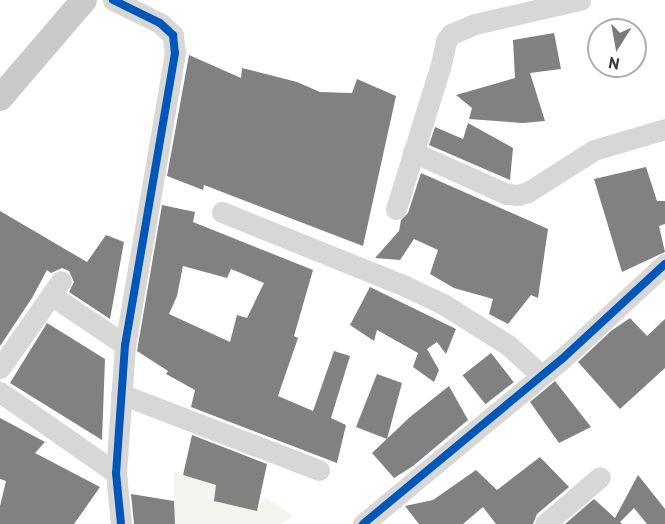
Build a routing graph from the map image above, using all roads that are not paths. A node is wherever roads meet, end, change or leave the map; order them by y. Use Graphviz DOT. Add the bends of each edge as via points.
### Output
graph roads {
  1 [pos="84,0"];
  2 [pos="113,0"];
  3 [pos="580,0"];
  4 [pos="0,99"];
  5 [pos="665,129"];
  6 [pos="413,152"];
  7 [pos="396,208"];
  8 [pos="222,212"];
  9 [pos="665,264"];
  10 [pos="125,345"];
  11 [pos="0,368"];
  12 [pos="541,375"];
  13 [pos="0,392"];
  14 [pos="121,394"];
  15 [pos="318,470"];
  16 [pos="116,473"];
  17 [pos="600,477"];
  18 [pos="122,524"];
  19 [pos="363,524"];
  20 [pos="545,524"];
  1 -- 4 [label="main road"];
  2 -- 10 [label="street" via="160,23 173,35 175,53"];
  3 -- 6 [label="street" via="475,24 451,34"];
  5 -- 6 [label="street" via="594,150 518,195 507,194"];
  6 -- 7 [label="street"];
  8 -- 12 [label="street" via="443,304 508,345"];
  9 -- 12 [label="street"];
  10 -- 11 [label="street" via="56,288"];
  10 -- 14 [label="street"];
  12 -- 19 [label="street"];
  13 -- 16 [label="street"];
  14 -- 15 [label="street"];
  14 -- 16 [label="street"];
  16 -- 18 [label="street"];
  17 -- 20 [label="street"];
}
